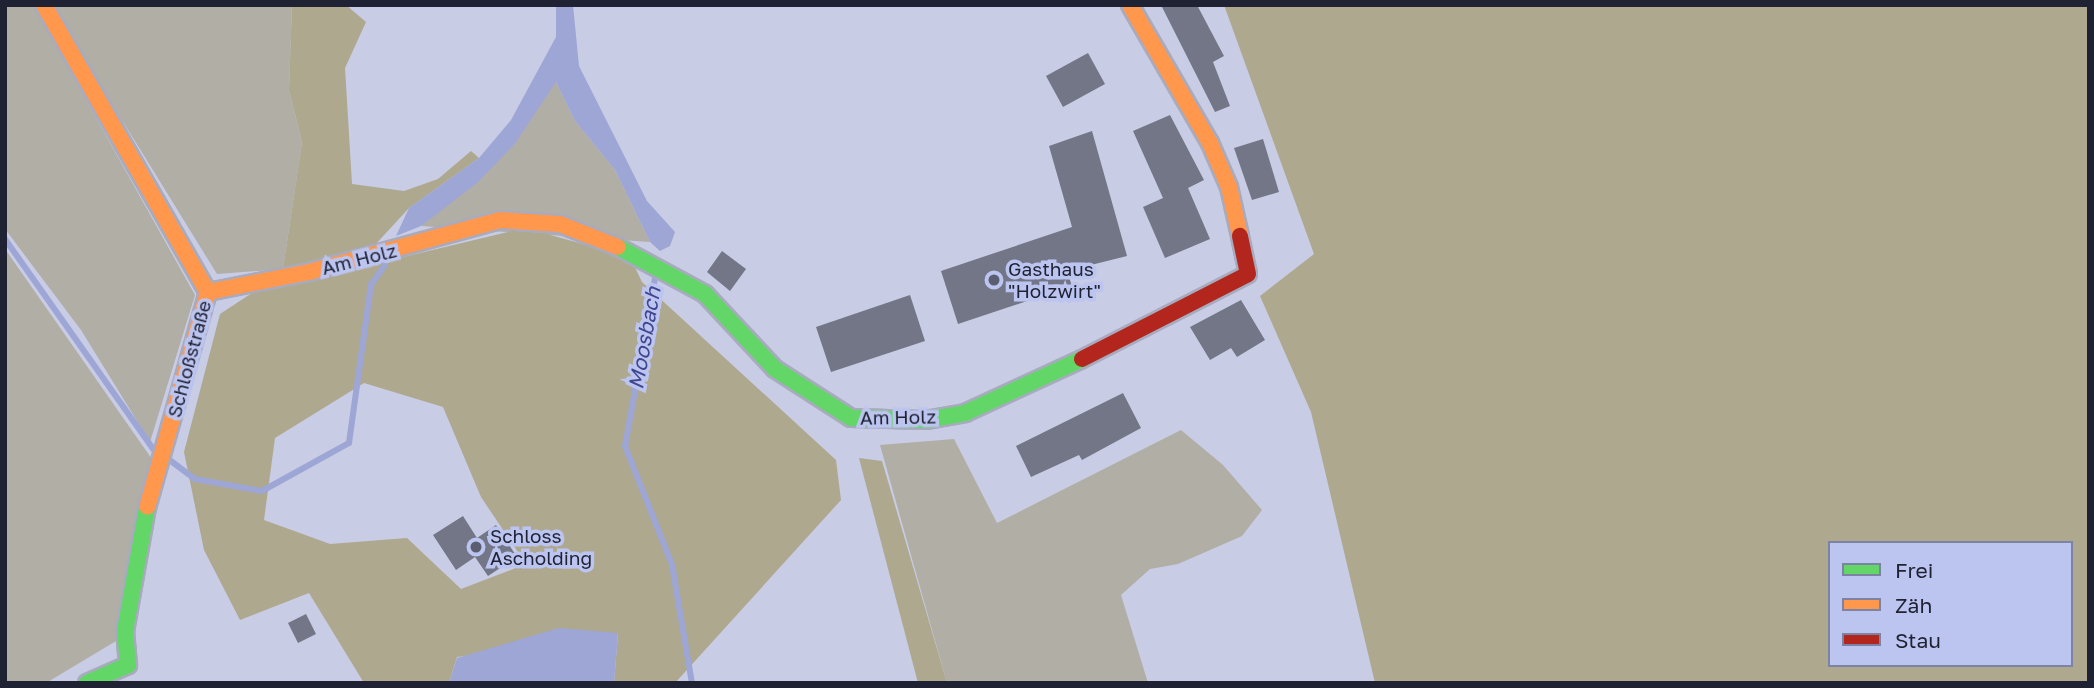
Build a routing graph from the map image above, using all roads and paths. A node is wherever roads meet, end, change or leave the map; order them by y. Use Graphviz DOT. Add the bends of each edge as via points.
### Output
graph roads {
  1 [pos="44,5"];
  2 [pos="1130,5"];
  3 [pos="208,292"];
  4 [pos="87,683"];
  1 -- 3 [label="street, Schloßstraße"];
  2 -- 3 [label="street, Am Holz" via="1210,143 1229,187 1248,274 999,402 939,418 851,418 775,369 705,294 667,269 595,234 523,220 500,220 384,253"];
  3 -- 4 [label="street, Schloßstraße" via="138,540 125,631 128,665"];
}
